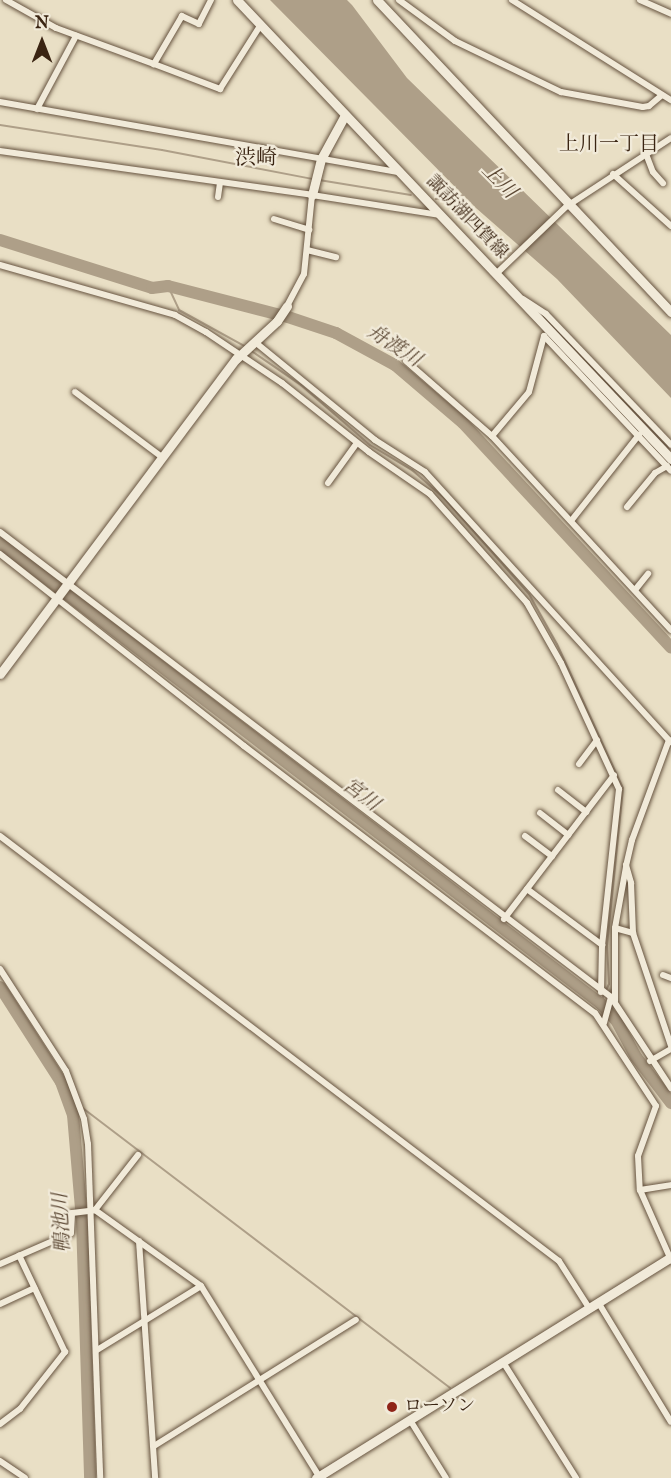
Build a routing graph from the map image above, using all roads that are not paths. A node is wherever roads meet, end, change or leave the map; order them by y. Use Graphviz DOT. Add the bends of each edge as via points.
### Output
graph roads {
  1 [pos="6,0"];
  2 [pos="211,0"];
  3 [pos="237,0"];
  4 [pos="377,0"];
  5 [pos="399,0"];
  6 [pos="512,0"];
  7 [pos="640,0"];
  8 [pos="671,14"];
  9 [pos="260,26"];
  10 [pos="76,36"];
  11 [pos="154,64"];
  12 [pos="662,95"];
  13 [pos="671,100"];
  14 [pos="0,102"];
  15 [pos="37,110"];
  16 [pos="345,116"];
  17 [pos="671,138"];
  18 [pos="0,151"];
  19 [pos="646,154"];
  20 [pos="321,159"];
  21 [pos="399,172"];
  22 [pos="613,174"];
  23 [pos="633,180"];
  24 [pos="220,183"];
  25 [pos="663,183"];
  26 [pos="626,186"];
  27 [pos="312,195"];
  28 [pos="218,197"];
  29 [pos="569,205"];
  30 [pos="440,216"];
  31 [pos="274,219"];
  32 [pos="671,226"];
  33 [pos="309,230"];
  34 [pos="307,250"];
  35 [pos="336,257"];
  36 [pos="0,265"];
  37 [pos="497,272"];
  38 [pos="517,296"];
  39 [pos="287,306"];
  40 [pos="671,312"];
  41 [pos="255,342"];
  42 [pos="240,354"];
  43 [pos="406,361"];
  44 [pos="75,392"];
  45 [pos="639,435"];
  46 [pos="492,436"];
  47 [pos="357,442"];
  48 [pos="671,445"];
  49 [pos="162,458"];
  50 [pos="670,465"];
  51 [pos="328,483"];
  52 [pos="627,507"];
  53 [pos="571,521"];
  54 [pos="0,532"];
  55 [pos="0,554"];
  56 [pos="648,574"];
  57 [pos="68,584"];
  58 [pos="635,590"];
  59 [pos="57,599"];
  60 [pos="670,627"];
  61 [pos="0,674"];
  62 [pos="597,740"];
  63 [pos="670,741"];
  64 [pos="579,764"];
  65 [pos="614,775"];
  66 [pos="558,789"];
  67 [pos="586,812"];
  68 [pos="540,813"];
  69 [pos="568,835"];
  70 [pos="0,836"];
  71 [pos="525,836"];
  72 [pos="552,856"];
  73 [pos="626,865"];
  74 [pos="527,889"];
  75 [pos="504,919"];
  76 [pos="615,928"];
  77 [pos="633,933"];
  78 [pos="602,945"];
  79 [pos="0,969"];
  80 [pos="663,975"];
  81 [pos="671,978"];
  82 [pos="601,992"];
  83 [pos="612,999"];
  84 [pos="604,1020"];
  85 [pos="671,1047"];
  86 [pos="650,1061"];
  87 [pos="671,1088"];
  88 [pos="138,1155"];
  89 [pos="671,1185"];
  90 [pos="640,1190"];
  91 [pos="93,1211"];
  92 [pos="138,1240"];
  93 [pos="19,1255"];
  94 [pos="670,1258"];
  95 [pos="0,1264"];
  96 [pos="201,1286"];
  97 [pos="34,1288"];
  98 [pos="598,1302"];
  99 [pos="0,1304"];
  100 [pos="589,1308"];
  101 [pos="146,1320"];
  102 [pos="356,1320"];
  103 [pos="97,1350"];
  104 [pos="503,1362"];
  105 [pos="259,1381"];
  106 [pos="410,1420"];
  107 [pos="671,1422"];
  108 [pos="0,1424"];
  109 [pos="154,1446"];
  110 [pos="0,1461"];
  111 [pos="317,1477"];
  112 [pos="25,1478"];
  113 [pos="100,1478"];
  114 [pos="155,1478"];
  115 [pos="446,1478"];
  116 [pos="576,1478"];
  1 -- 10 [label="street"];
  2 -- 11 [label="street" via="199,24 182,16"];
  3 -- 9 [label="street, 諏訪湖四賀線"];
  4 -- 29 [label="street"];
  5 -- 12 [label="street" via="455,41 561,92 643,107"];
  6 -- 12 [label="street"];
  7 -- 8 [label="street"];
  9 -- 11 [label="street" via="220,89"];
  9 -- 16 [label="street, 諏訪湖四賀線"];
  10 -- 11 [label="street"];
  10 -- 15 [label="street"];
  12 -- 13 [label="street"];
  14 -- 15 [label="street"];
  15 -- 20 [label="street" via="170,129"];
  16 -- 20 [label="street"];
  16 -- 21 [label="street, 諏訪湖四賀線"];
  17 -- 19 [label="street"];
  18 -- 24 [label="street"];
  19 -- 22 [label="street"];
  19 -- 25 [label="street" via="652,172"];
  20 -- 21 [label="street"];
  20 -- 27 [label="street"];
  21 -- 30 [label="street, 諏訪湖四賀線"];
  22 -- 26 [label="street"];
  22 -- 29 [label="street"];
  23 -- 26 [label="street"];
  24 -- 27 [label="street"];
  24 -- 28 [label="street"];
  26 -- 32 [label="street"];
  27 -- 30 [label="street"];
  27 -- 33 [label="street"];
  29 -- 37 [label="street"];
  29 -- 40 [label="street"];
  30 -- 37 [label="street, 諏訪湖四賀線"];
  31 -- 33 [label="street"];
  33 -- 34 [label="street"];
  34 -- 35 [label="street"];
  34 -- 39 [label="street" via="298,291"];
  36 -- 42 [label="street" via="175,315"];
  37 -- 38 [label="street, 諏訪湖四賀線"];
  38 -- 48 [label="street" via="546,314"];
  38 -- 50 [label="street, 諏訪湖四賀線"];
  39 -- 41 [label="street"];
  41 -- 42 [label="street"];
  41 -- 63 [label="street" via="375,440 425,472"];
  42 -- 47 [label="street"];
  42 -- 49 [label="street"];
  43 -- 46 [label="street" via="448,393"];
  44 -- 49 [label="street"];
  45 -- 46 [label="street" via="544,336 530,392"];
  45 -- 50 [label="street"];
  45 -- 53 [label="street"];
  46 -- 53 [label="street"];
  47 -- 51 [label="street"];
  47 -- 62 [label="street" via="430,494 527,603"];
  49 -- 57 [label="street"];
  50 -- 52 [label="street" via="655,473"];
  53 -- 58 [label="street"];
  54 -- 57 [label="street"];
  55 -- 59 [label="street"];
  56 -- 58 [label="street"];
  57 -- 59 [label="street"];
  57 -- 75 [label="street"];
  58 -- 60 [label="street"];
  59 -- 61 [label="street"];
  59 -- 84 [label="street"];
  62 -- 64 [label="street"];
  62 -- 65 [label="street"];
  63 -- 73 [label="street"];
  65 -- 67 [label="street"];
  65 -- 78 [label="street" via="619,789 618,806"];
  66 -- 67 [label="street"];
  67 -- 69 [label="street"];
  68 -- 69 [label="street"];
  69 -- 72 [label="street"];
  70 -- 100 [label="street" via="559,1261"];
  71 -- 72 [label="street"];
  72 -- 74 [label="street"];
  73 -- 76 [label="street"];
  73 -- 77 [label="street" via="631,883"];
  74 -- 75 [label="street"];
  74 -- 78 [label="street"];
  75 -- 82 [label="street"];
  76 -- 77 [label="street"];
  76 -- 83 [label="street"];
  77 -- 85 [label="street"];
  78 -- 82 [label="street"];
  79 -- 91 [label="street" via="49,1043 78,1098 88,1144"];
  80 -- 81 [label="street"];
  82 -- 83 [label="street"];
  83 -- 84 [label="street"];
  83 -- 86 [label="street"];
  84 -- 90 [label="street" via="656,1106 638,1156"];
  85 -- 86 [label="street"];
  86 -- 87 [label="street"];
  88 -- 91 [label="street"];
  89 -- 90 [label="street"];
  90 -- 94 [label="street"];
  91 -- 92 [label="street"];
  91 -- 93 [label="street" via="72,1213 71,1233"];
  91 -- 103 [label="street" via="91,1298"];
  92 -- 96 [label="street"];
  92 -- 101 [label="street"];
  93 -- 95 [label="street"];
  93 -- 97 [label="street"];
  94 -- 98 [label="street"];
  96 -- 101 [label="street"];
  96 -- 105 [label="street"];
  97 -- 99 [label="street"];
  97 -- 108 [label="street" via="65,1352 20,1409"];
  98 -- 100 [label="street"];
  98 -- 107 [label="street"];
  100 -- 104 [label="street"];
  101 -- 103 [label="street"];
  101 -- 109 [label="street"];
  102 -- 105 [label="street"];
  103 -- 113 [label="street"];
  104 -- 106 [label="street"];
  104 -- 116 [label="street"];
  105 -- 109 [label="street"];
  105 -- 111 [label="street"];
  106 -- 111 [label="street"];
  106 -- 115 [label="street"];
  109 -- 114 [label="street"];
  110 -- 112 [label="street"];
}
